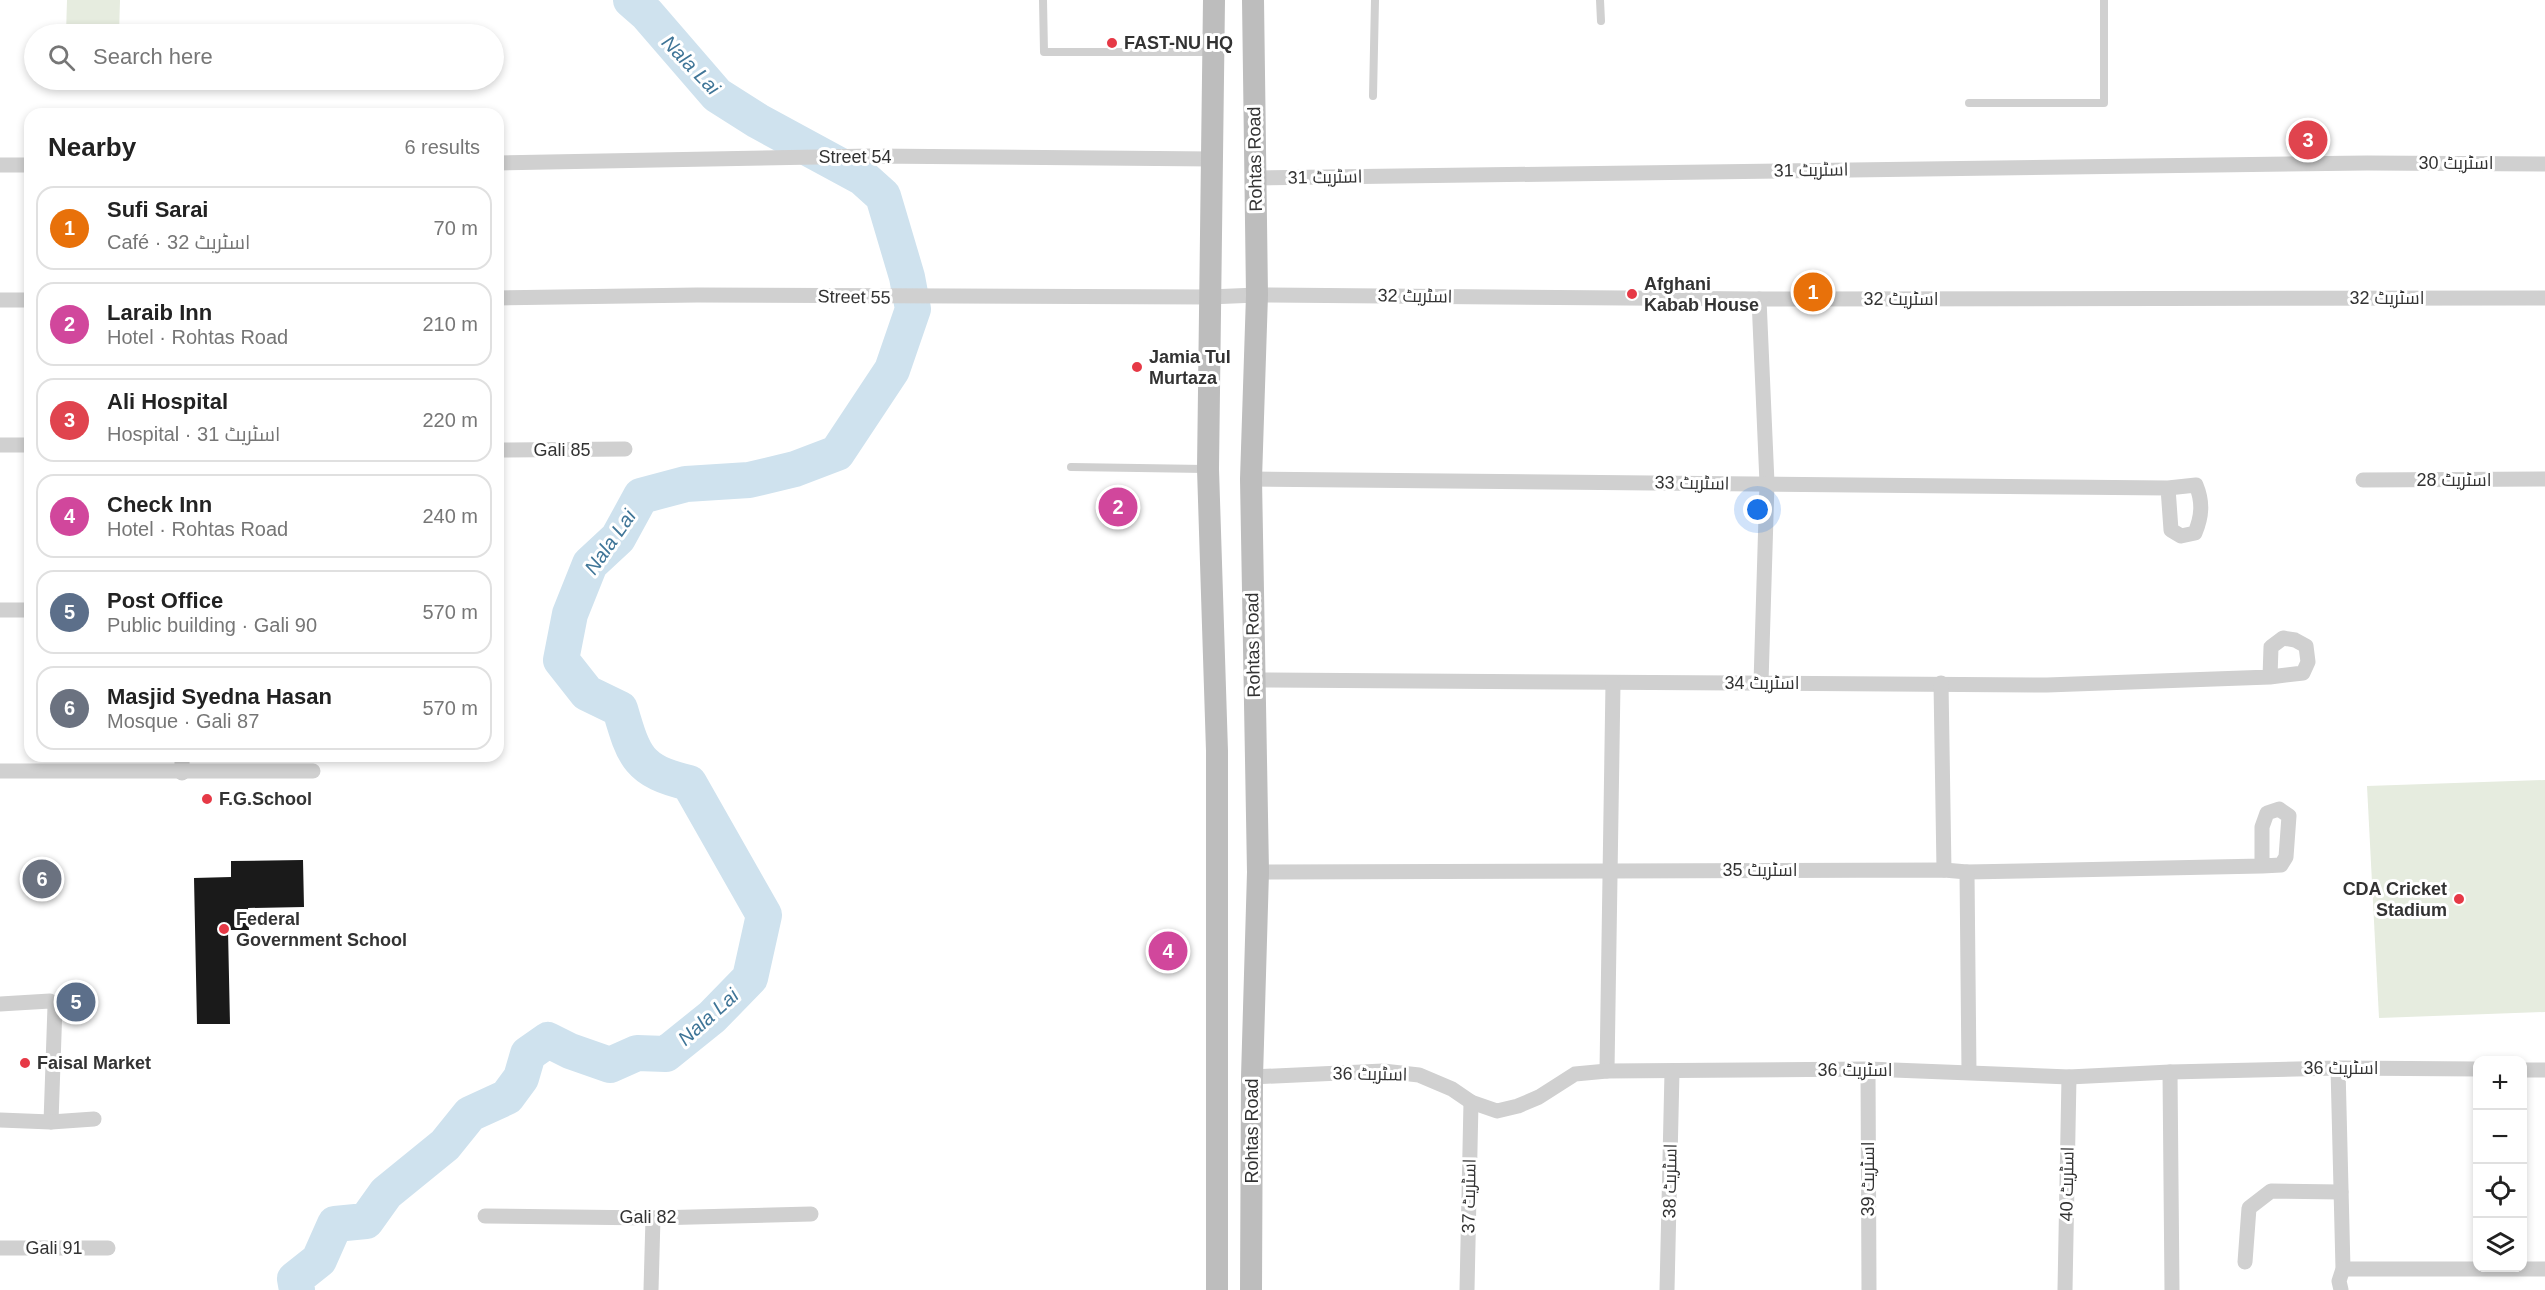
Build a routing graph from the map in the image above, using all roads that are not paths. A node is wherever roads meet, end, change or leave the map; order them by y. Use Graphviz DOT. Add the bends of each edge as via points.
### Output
graph roads {
  1 [pos="1043,0"];
  2 [pos="1214,0"];
  3 [pos="1253,0"];
  4 [pos="1375,0"];
  5 [pos="1600,0"];
  6 [pos="2104,0"];
  7 [pos="1601,21"];
  8 [pos="1214,47"];
  9 [pos="1252,47"];
  10 [pos="1373,96"];
  11 [pos="1969,103"];
  12 [pos="1213,159"];
  13 [pos="504,163"];
  14 [pos="2367,163"];
  15 [pos="2545,164"];
  16 [pos="0,165"];
  17 [pos="24,165"];
  18 [pos="1256,178"];
  19 [pos="1257,295"];
  20 [pos="1209,297"];
  21 [pos="504,298"];
  22 [pos="2545,298"];
  23 [pos="0,300"];
  24 [pos="24,300"];
  25 [pos="1760,300"];
  26 [pos="0,445"];
  27 [pos="24,445"];
  28 [pos="625,449"];
  29 [pos="504,450"];
  30 [pos="1071,467"];
  31 [pos="1208,469"];
  32 [pos="1251,478"];
  33 [pos="2545,479"];
  34 [pos="2364,480"];
  35 [pos="1767,483"];
  36 [pos="2168,488"];
  37 [pos="0,610"];
  38 [pos="24,610"];
  39 [pos="2270,677"];
  40 [pos="1253,680"];
  41 [pos="1614,683"];
  42 [pos="1761,683"];
  43 [pos="1941,683"];
  44 [pos="182,762"];
  45 [pos="0,771"];
  46 [pos="313,771"];
  47 [pos="182,772"];
  48 [pos="2262,866"];
  49 [pos="1611,870"];
  50 [pos="1944,870"];
  51 [pos="1258,872"];
  52 [pos="1967,872"];
  53 [pos="0,1004"];
  54 [pos="2338,1068"];
  55 [pos="1868,1069"];
  56 [pos="2473,1069"];
  57 [pos="2527,1070"];
  58 [pos="2545,1070"];
  59 [pos="1607,1071"];
  60 [pos="1672,1072"];
  61 [pos="1969,1072"];
  62 [pos="2170,1072"];
  63 [pos="1252,1077"];
  64 [pos="2069,1077"];
  65 [pos="1471,1102"];
  66 [pos="94,1119"];
  67 [pos="0,1120"];
  68 [pos="51,1122"];
  69 [pos="2341,1192"];
  70 [pos="811,1214"];
  71 [pos="485,1216"];
  72 [pos="653,1218"];
  73 [pos="0,1248"];
  74 [pos="108,1248"];
  75 [pos="2245,1262"];
  76 [pos="2473,1268"];
  77 [pos="2343,1269"];
  78 [pos="2527,1269"];
  79 [pos="2545,1269"];
  80 [pos="651,1290"];
  81 [pos="1217,1290"];
  82 [pos="1251,1290"];
  83 [pos="1467,1290"];
  84 [pos="1668,1290"];
  85 [pos="1869,1290"];
  86 [pos="2065,1290"];
  87 [pos="2172,1290"];
  88 [pos="2340,1290"];
  1 -- 8 [label="lane" via="1044,52"];
  2 -- 8 [label="main road, Rohtas Road"];
  3 -- 9 [label="main road, Rohtas Road"];
  4 -- 10 [label="lane"];
  5 -- 7 [label="lane"];
  6 -- 11 [label="lane" via="2104,104"];
  8 -- 9 [label="main road"];
  8 -- 12 [label="main road, Rohtas Road"];
  9 -- 18 [label="main road, Rohtas Road"];
  12 -- 13 [label="street, Street 54" via="872,156"];
  12 -- 20 [label="main road, Rohtas Road"];
  14 -- 15 [label="street, اسٹریٹ 30"];
  14 -- 18 [label="street, اسٹریٹ 31"];
  16 -- 17 [label="street"];
  18 -- 19 [label="main road, Rohtas Road"];
  19 -- 20 [label="street, اسٹریٹ 32"];
  19 -- 25 [label="street, اسٹریٹ 32"];
  19 -- 32 [label="main road, Rohtas Road"];
  20 -- 21 [label="street, Street 55"];
  20 -- 31 [label="main road, Rohtas Road"];
  22 -- 25 [label="street, اسٹریٹ 32"];
  23 -- 24 [label="street"];
  25 -- 35 [label="street"];
  26 -- 27 [label="street"];
  28 -- 29 [label="street, Gali 85"];
  30 -- 31 [label="lane"];
  31 -- 81 [label="main road, Rohtas Road" via="1217,751"];
  32 -- 35 [label="street, اسٹریٹ 33"];
  32 -- 40 [label="main road, Rohtas Road"];
  33 -- 34 [label="street, اسٹریٹ 28"];
  35 -- 36 [label="street, اسٹریٹ 33"];
  35 -- 42 [label="street"];
  37 -- 38 [label="street"];
  39 -- 43 [label="street, اسٹریٹ 34" via="2047,685"];
  40 -- 41 [label="street, اسٹریٹ 34"];
  40 -- 51 [label="main road, Rohtas Road"];
  41 -- 42 [label="street, اسٹریٹ 34"];
  41 -- 49 [label="street"];
  42 -- 43 [label="street, اسٹریٹ 34"];
  43 -- 50 [label="street"];
  44 -- 47 [label="street"];
  45 -- 47 [label="street"];
  46 -- 47 [label="street"];
  48 -- 52 [label="street, اسٹریٹ 35"];
  49 -- 50 [label="street, اسٹریٹ 35"];
  49 -- 51 [label="street, اسٹریٹ 35"];
  49 -- 59 [label="street"];
  50 -- 52 [label="street, اسٹریٹ 35"];
  51 -- 63 [label="main road, Rohtas Road"];
  52 -- 61 [label="street"];
  53 -- 68 [label="street" via="50,1001 55,1006"];
  54 -- 56 [label="street, اسٹریٹ 36"];
  54 -- 62 [label="street, اسٹریٹ 36"];
  54 -- 69 [label="street"];
  55 -- 60 [label="street, اسٹریٹ 36"];
  55 -- 61 [label="street, اسٹریٹ 36"];
  55 -- 85 [label="street, اسٹریٹ 39"];
  57 -- 58 [label="street"];
  59 -- 60 [label="street, اسٹریٹ 36"];
  59 -- 65 [label="street, اسٹریٹ 36" via="1575,1074 1539,1097 1497,1112"];
  60 -- 84 [label="street, اسٹریٹ 38"];
  61 -- 64 [label="street, اسٹریٹ 36"];
  62 -- 64 [label="street, اسٹریٹ 36"];
  62 -- 87 [label="street"];
  63 -- 65 [label="street, اسٹریٹ 36" via="1383,1071 1419,1075"];
  63 -- 82 [label="main road, Rohtas Road"];
  64 -- 86 [label="street, اسٹریٹ 40"];
  65 -- 83 [label="street, اسٹریٹ 37"];
  66 -- 68 [label="street"];
  67 -- 68 [label="street"];
  69 -- 75 [label="street" via="2271,1191 2249,1208"];
  69 -- 77 [label="street"];
  70 -- 72 [label="street, Gali 82"];
  71 -- 72 [label="street, Gali 82"];
  72 -- 80 [label="street"];
  73 -- 74 [label="street, Gali 91"];
  76 -- 77 [label="street"];
  77 -- 88 [label="street"];
  78 -- 79 [label="street"];
}
